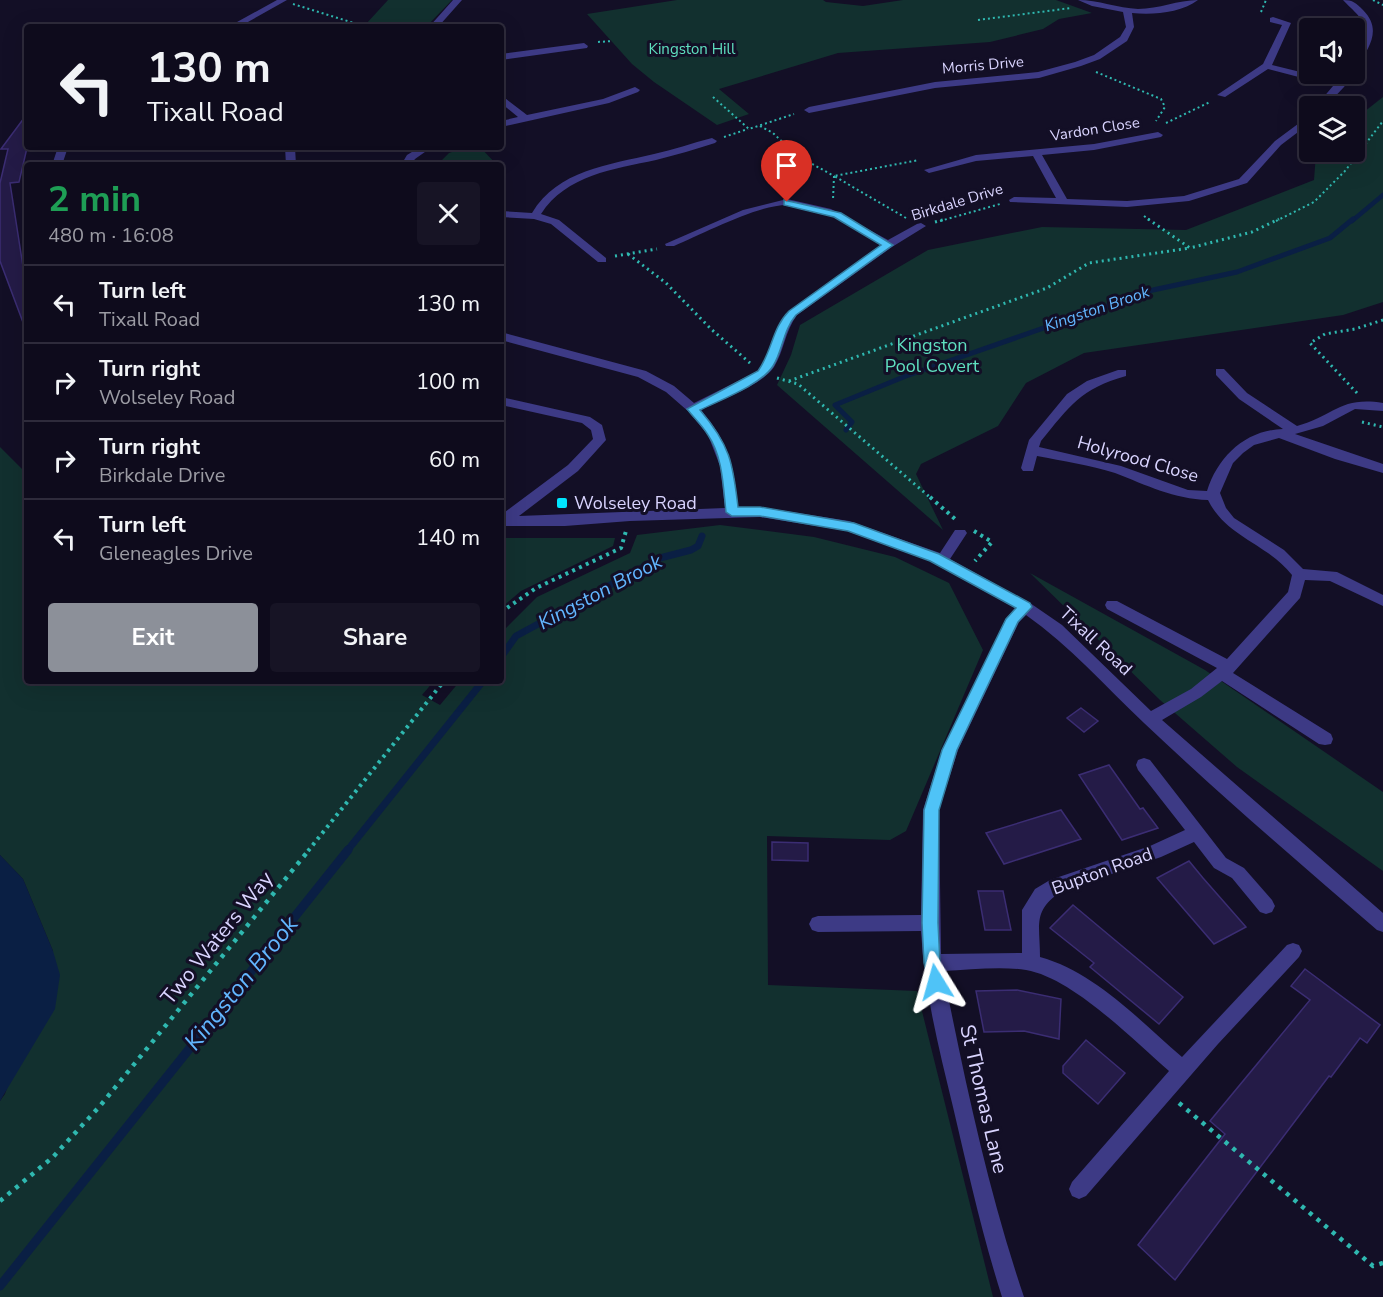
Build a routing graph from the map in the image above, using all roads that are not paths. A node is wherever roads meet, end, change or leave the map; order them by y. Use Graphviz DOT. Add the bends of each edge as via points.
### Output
graph roads {
  1 [pos="458,0"];
  2 [pos="1194,0"];
  3 [pos="1347,0"];
  4 [pos="283,1"];
  5 [pos="1086,1"];
  6 [pos="1127,10"];
  7 [pos="1273,20"];
  8 [pos="242,22"];
  9 [pos="238,24"];
  10 [pos="249,24"];
  11 [pos="436,24"];
  12 [pos="584,46"];
  13 [pos="1365,47"];
  14 [pos="504,57"];
  15 [pos="1267,66"];
  16 [pos="1341,86"];
  17 [pos="635,90"];
  18 [pos="1222,96"];
  19 [pos="1331,96"];
  20 [pos="504,101"];
  21 [pos="809,110"];
  22 [pos="525,119"];
  23 [pos="504,123"];
  24 [pos="1299,127"];
  25 [pos="1158,135"];
  26 [pos="712,141"];
  27 [pos="422,150"];
  28 [pos="1036,153"];
  29 [pos="408,162"];
  30 [pos="929,170"];
  31 [pos="1014,200"];
  32 [pos="1063,201"];
  33 [pos="504,214"];
  34 [pos="535,216"];
  35 [pos="921,226"];
  36 [pos="670,244"];
  37 [pos="888,245"];
  38 [pos="602,260"];
  39 [pos="504,337"];
  40 [pos="1220,372"];
  41 [pos="1122,373"];
  42 [pos="504,402"];
  43 [pos="1383,407"];
  44 [pos="693,409"];
  45 [pos="1294,430"];
  46 [pos="1279,433"];
  47 [pos="1032,450"];
  48 [pos="1028,468"];
  49 [pos="1383,469"];
  50 [pos="1213,496"];
  51 [pos="732,512"];
  52 [pos="504,520"];
  53 [pos="504,521"];
  54 [pos="965,529"];
  55 [pos="942,561"];
  56 [pos="1299,574"];
  57 [pos="1383,602"];
  58 [pos="1112,605"];
  59 [pos="1025,607"];
  60 [pos="1225,670"];
  61 [pos="1150,719"];
  62 [pos="1325,740"];
  63 [pos="1144,765"];
  64 [pos="1195,833"];
  65 [pos="1266,906"];
  66 [pos="930,923"];
  67 [pos="818,924"];
  68 [pos="1383,924"];
  69 [pos="1293,951"];
  70 [pos="932,963"];
  71 [pos="1031,963"];
  72 [pos="1183,1071"];
  73 [pos="1079,1189"];
  74 [pos="1013,1297"];
  1 -- 11 [label="street"];
  2 -- 6 [label="street" via="1170,8"];
  3 -- 13 [label="street" via="1364,15 1371,30"];
  4 -- 8 [label="street"];
  5 -- 6 [label="street"];
  6 -- 21 [label="street, Morris Drive" via="1130,27 1125,39 1098,57 1078,64 1040,75 936,85"];
  7 -- 15 [label="street" via="1287,23"];
  8 -- 9 [label="street"];
  8 -- 10 [label="street"];
  12 -- 14 [label="street"];
  15 -- 16 [label="street"];
  15 -- 18 [label="street"];
  16 -- 19 [label="street"];
  17 -- 22 [label="street" via="606,101"];
  20 -- 22 [label="street"];
  22 -- 23 [label="street"];
  24 -- 32 [label="street, Birkdale Drive" via="1278,143 1244,181 1185,199 1127,204"];
  25 -- 28 [label="street, Vardon Close"];
  26 -- 34 [label="street" via="574,180 546,198"];
  27 -- 29 [label="street"];
  28 -- 30 [label="street, Vardon Close" via="976,158"];
  28 -- 32 [label="street, Vardon Close"];
  31 -- 32 [label="street, Birkdale Drive"];
  33 -- 34 [label="street"];
  34 -- 38 [label="street" via="555,222"];
  35 -- 37 [label="street, Birkdale Drive"];
  36 -- 37 [label="street" via="778,203 799,204 838,215"];
  37 -- 44 [label="street, Birkdale Drive" via="783,323 762,374"];
  39 -- 44 [label="street" via="642,374 670,389"];
  40 -- 45 [label="street" via="1243,396"];
  41 -- 47 [label="street" via="1081,387 1035,440"];
  42 -- 52 [label="street" via="586,420 597,428 600,440 573,468"];
  43 -- 45 [label="street" via="1364,403 1351,406 1320,423"];
  44 -- 51 [label="street" via="721,448"];
  45 -- 46 [label="street"];
  46 -- 49 [label="street"];
  46 -- 50 [label="street" via="1239,448 1225,465"];
  47 -- 48 [label="street"];
  47 -- 50 [label="street, Holyrood Close" via="1116,468 1188,495"];
  50 -- 56 [label="street" via="1230,521 1283,555"];
  51 -- 53 [label="street, Tixall Road"];
  51 -- 55 [label="street, Tixall Road" via="760,512 849,526"];
  54 -- 55 [label="street"];
  55 -- 59 [label="street, Tixall Road"];
  56 -- 57 [label="street" via="1332,576"];
  56 -- 60 [label="street" via="1294,594"];
  58 -- 60 [label="street"];
  59 -- 61 [label="street, Tixall Road" via="1057,629"];
  59 -- 66 [label="street, St Thomas Lane" via="1013,619 950,750 934,800"];
  60 -- 61 [label="street" via="1196,693"];
  60 -- 62 [label="street"];
  61 -- 68 [label="street, Tixall Road"];
  63 -- 64 [label="street"];
  64 -- 65 [label="street" via="1220,864 1238,873"];
  64 -- 71 [label="street, Bupton Road" via="1155,852 1056,885 1041,895 1031,910"];
  66 -- 67 [label="street"];
  66 -- 70 [label="street, St Thomas Lane"];
  69 -- 72 [label="street"];
  70 -- 71 [label="street"];
  70 -- 74 [label="street, St Thomas Lane" via="972,1149"];
  71 -- 72 [label="street" via="1078,984"];
  72 -- 73 [label="street"];
}
